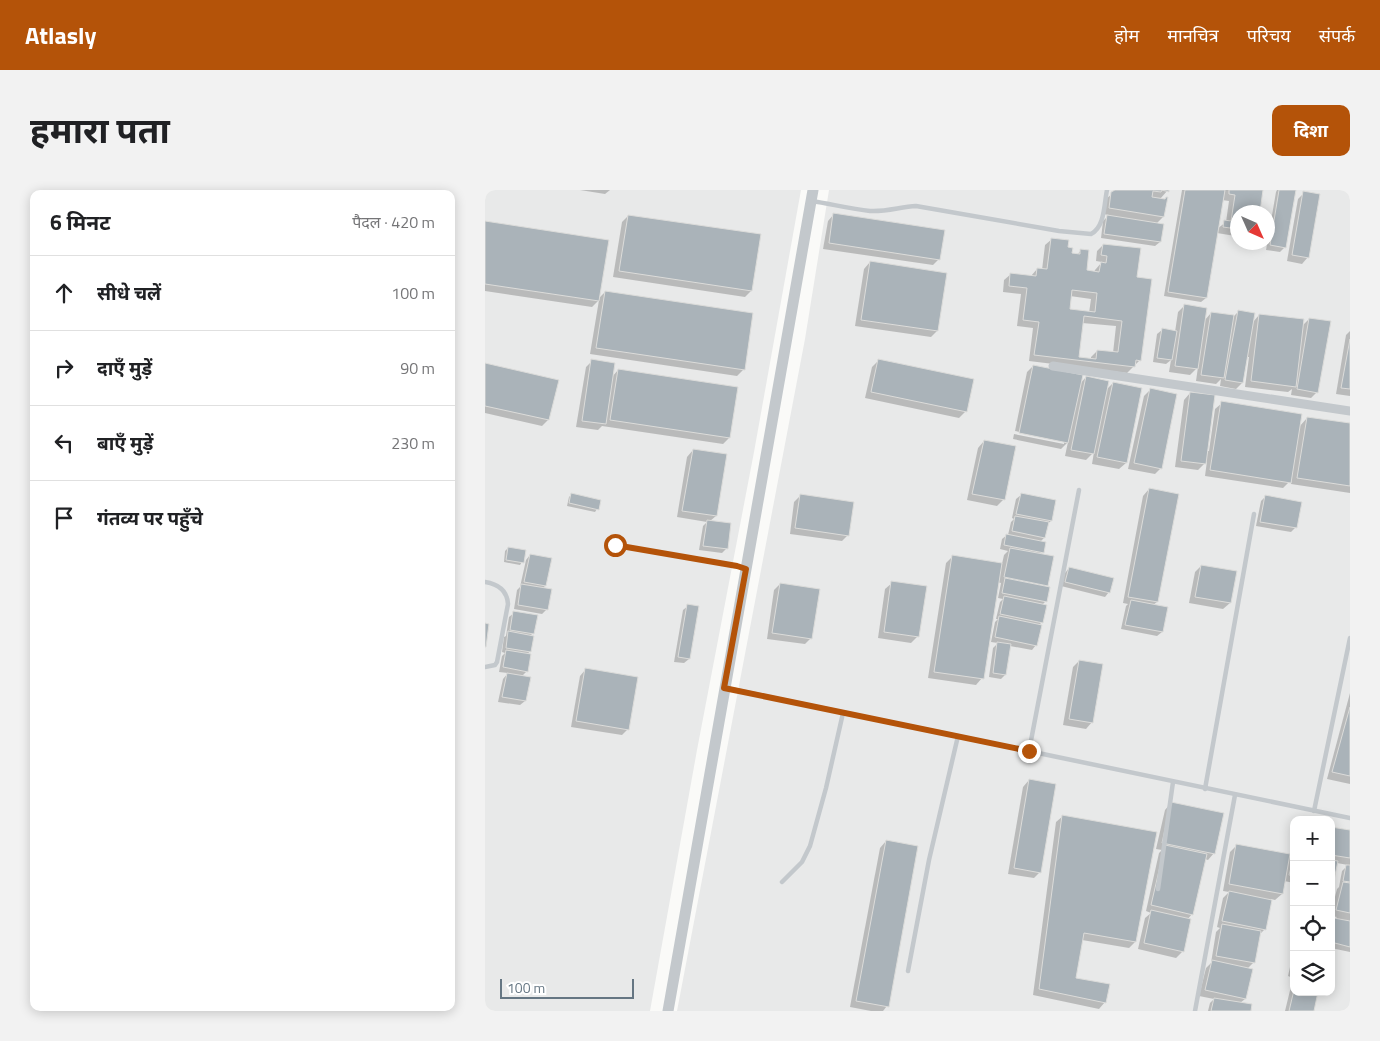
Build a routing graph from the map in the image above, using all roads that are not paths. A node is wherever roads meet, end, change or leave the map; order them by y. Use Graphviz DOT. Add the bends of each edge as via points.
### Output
graph roads {
  1 [pos="1107,190"];
  2 [pos="812,196"];
  3 [pos="1053,366"];
  4 [pos="1350,411"];
  5 [pos="1079,490"];
  6 [pos="1254,514"];
  7 [pos="615,545"];
  8 [pos="746,569"];
  9 [pos="485,582"];
  10 [pos="1350,638"];
  11 [pos="485,667"];
  12 [pos="724,688"];
  13 [pos="843,712"];
  14 [pos="958,736"];
  15 [pos="1029,751"];
  16 [pos="1173,782"];
  17 [pos="1205,789"];
  18 [pos="1235,795"];
  19 [pos="1314,811"];
  20 [pos="1350,818"];
  21 [pos="782,882"];
  22 [pos="1158,890"];
  23 [pos="908,971"];
  24 [pos="668,1011"];
  25 [pos="1195,1011"];
  1 -- 2 [label="lane" via="1103,217 1091,234 916,206 869,211"];
  2 -- 8 [label="street"];
  3 -- 4 [label="street"];
  5 -- 15 [label="lane"];
  6 -- 17 [label="lane"];
  7 -- 8 [label="lane"];
  8 -- 12 [label="street"];
  9 -- 11 [label="lane" via="501,588 508,604 497,662"];
  10 -- 19 [label="lane"];
  12 -- 13 [label="lane"];
  12 -- 24 [label="street"];
  13 -- 14 [label="lane"];
  13 -- 21 [label="lane" via="810,846 802,862"];
  14 -- 15 [label="lane"];
  14 -- 23 [label="lane" via="929,860"];
  15 -- 16 [label="lane"];
  16 -- 17 [label="lane"];
  16 -- 22 [label="lane"];
  17 -- 18 [label="lane"];
  18 -- 19 [label="lane"];
  18 -- 25 [label="lane"];
  19 -- 20 [label="lane"];
}
